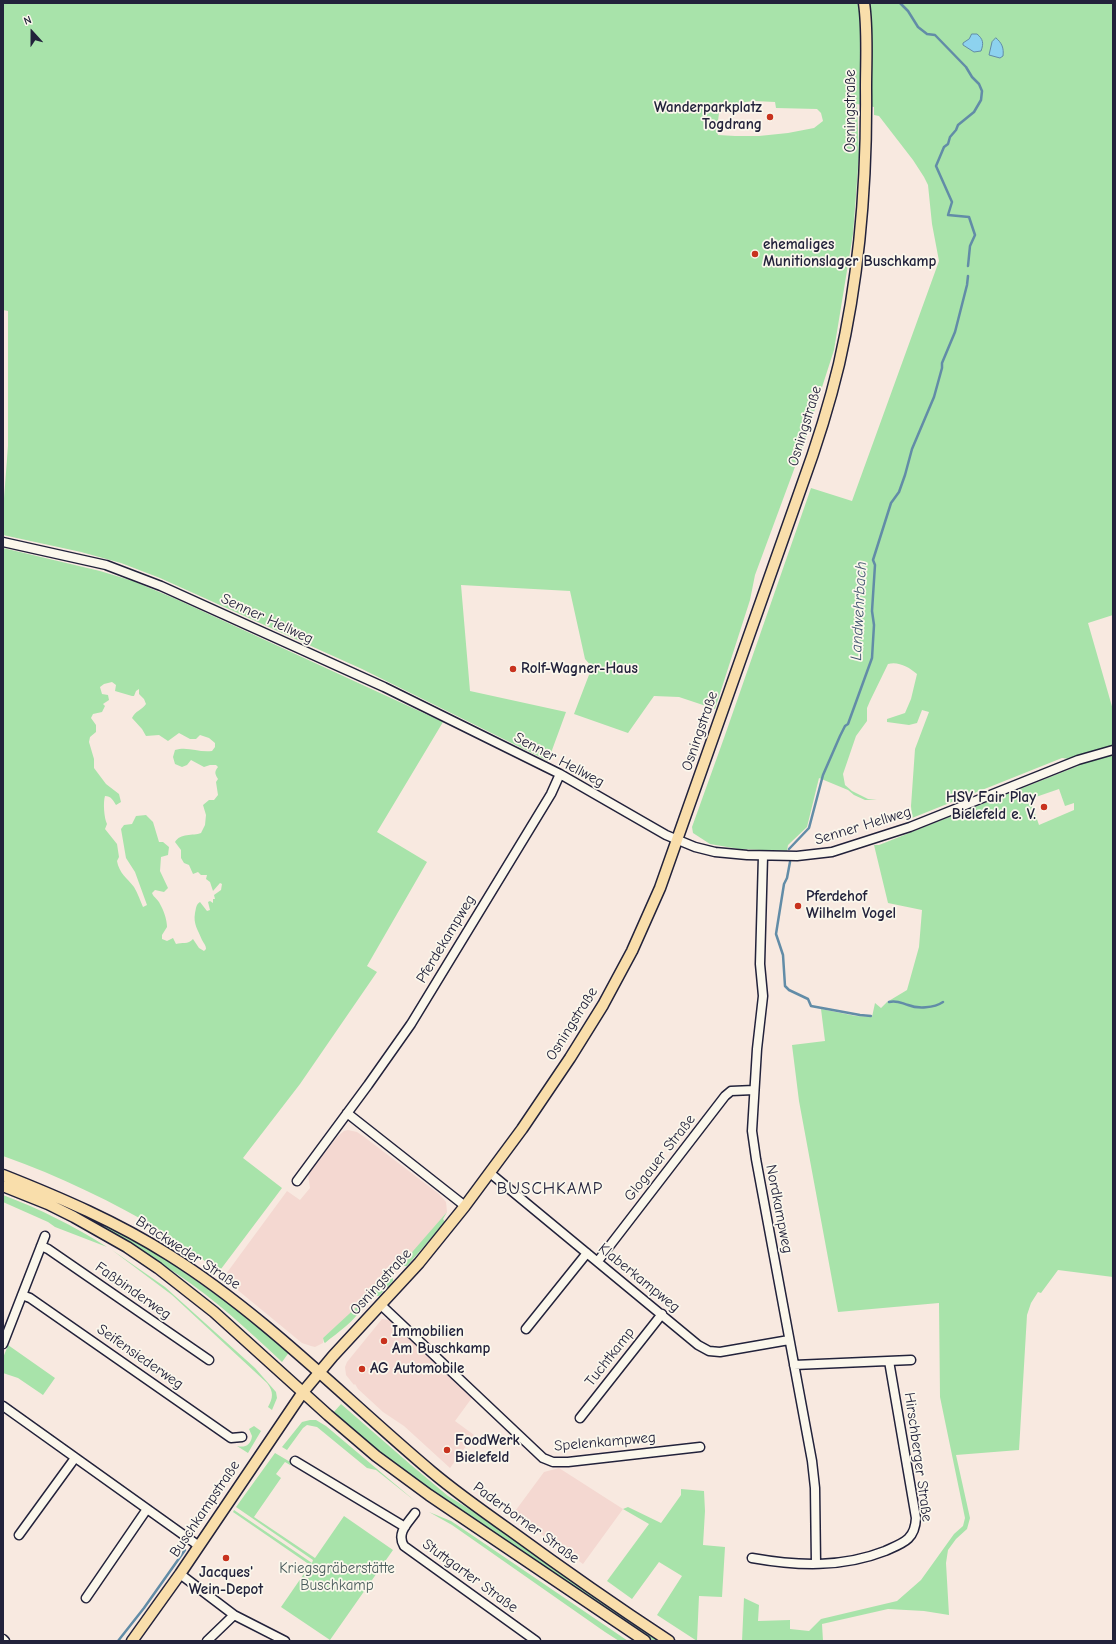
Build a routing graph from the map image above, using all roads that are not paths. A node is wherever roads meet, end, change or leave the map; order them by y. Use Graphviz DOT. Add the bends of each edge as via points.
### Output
graph roads {
  1 [pos="864,3"];
  2 [pos="3,542"];
  3 [pos="1113,750"];
  4 [pos="560,774"];
  5 [pos="678,840"];
  6 [pos="763,856"];
  7 [pos="754,1090"];
  8 [pos="347,1113"];
  9 [pos="490,1173"];
  10 [pos="3,1175"];
  11 [pos="297,1181"];
  12 [pos="3,1186"];
  13 [pos="466,1206"];
  14 [pos="45,1236"];
  15 [pos="41,1246"];
  16 [pos="587,1253"];
  17 [pos="598,1261"];
  18 [pos="22,1295"];
  19 [pos="381,1305"];
  20 [pos="662,1314"];
  21 [pos="526,1329"];
  22 [pos="789,1340"];
  23 [pos="3,1344"];
  24 [pos="209,1360"];
  25 [pos="911,1360"];
  26 [pos="888,1361"];
  27 [pos="794,1365"];
  28 [pos="319,1372"];
  29 [pos="303,1392"];
  30 [pos="3,1406"];
  31 [pos="580,1418"];
  32 [pos="242,1437"];
  33 [pos="700,1446"];
  34 [pos="75,1458"];
  35 [pos="295,1461"];
  36 [pos="147,1510"];
  37 [pos="416,1513"];
  38 [pos="405,1527"];
  39 [pos="19,1535"];
  40 [pos="199,1546"];
  41 [pos="752,1558"];
  42 [pos="816,1564"];
  43 [pos="180,1574"];
  44 [pos="86,1598"];
  45 [pos="234,1615"];
  46 [pos="132,1641"];
  47 [pos="207,1641"];
  48 [pos="285,1641"];
  49 [pos="536,1641"];
  50 [pos="645,1641"];
  51 [pos="670,1641"];
  1 -- 5 [label="main road, Osningstraße" via="864,189 853,295 839,364 818,439"];
  2 -- 4 [label="street, Senner Hellweg" via="106,565 161,586 384,687"];
  3 -- 6 [label="street, Senner Hellweg" via="1078,760 910,827 842,849 810,856"];
  4 -- 5 [label="street, Senner Hellweg" via="666,836"];
  4 -- 8 [label="street, Pferdekampweg" via="551,794 425,1002"];
  5 -- 6 [label="street, Senner Hellweg" via="714,852"];
  5 -- 9 [label="main road, Osningstraße" via="640,933 603,1005"];
  6 -- 7 [label="street, Nordkampweg" via="760,964 763,996"];
  7 -- 17 [label="street, Glogauer Straße" via="731,1091 726,1096"];
  7 -- 22 [label="street, Nordkampweg" via="753,1142"];
  8 -- 11 [label="street, Pferdekampweg"];
  8 -- 13 [label="street"];
  9 -- 13 [label="main road, Osningstraße"];
  9 -- 16 [label="street, Klaberkampweg"];
  10 -- 28 [label="main road, Brackweder Straße" via="83,1209 170,1255 246,1310"];
  12 -- 29 [label="main road, Brackweder Straße" via="74,1217 153,1264 205,1304"];
  13 -- 19 [label="main road, Osningstraße"];
  14 -- 15 [label="street"];
  15 -- 18 [label="street"];
  15 -- 24 [label="street, Faßbinderweg"];
  16 -- 17 [label="street, Klaberkampweg"];
  16 -- 21 [label="street"];
  17 -- 20 [label="street, Klaberkampweg"];
  18 -- 23 [label="street"];
  18 -- 32 [label="street, Seifensiederweg" via="30,1298 231,1438"];
  19 -- 28 [label="main road, Osningstraße"];
  19 -- 33 [label="street, Spelenkampweg" via="548,1461 568,1462"];
  20 -- 22 [label="street, Klaberkampweg" via="698,1345 709,1351 720,1352"];
  20 -- 31 [label="street, Tuchtkamp"];
  22 -- 27 [label="street, Nordkampweg"];
  25 -- 26 [label="street"];
  26 -- 27 [label="street"];
  26 -- 42 [label="street, Hirschberger Straße" via="906,1455 916,1529 900,1545 878,1554 840,1563"];
  27 -- 42 [label="street, Nordkampweg" via="812,1461"];
  28 -- 29 [label="main road, Osningstraße"];
  28 -- 51 [label="main road, Paderborner Straße" via="453,1488 571,1575"];
  29 -- 40 [label="main road, Buschkampstraße"];
  29 -- 50 [label="main road, Paderborner Straße" via="376,1456 429,1495"];
  30 -- 34 [label="street"];
  34 -- 36 [label="street"];
  34 -- 39 [label="street"];
  35 -- 38 [label="street"];
  36 -- 40 [label="street"];
  36 -- 44 [label="street"];
  37 -- 38 [label="street"];
  38 -- 49 [label="street, Stuttgarter Straße" via="400,1537 406,1547"];
  40 -- 43 [label="main road, Buschkampstraße"];
  41 -- 42 [label="street, Hirschberger Straße"];
  43 -- 45 [label="street"];
  43 -- 46 [label="main road, Buschkampstraße"];
  45 -- 47 [label="street"];
  45 -- 48 [label="street"];
}
